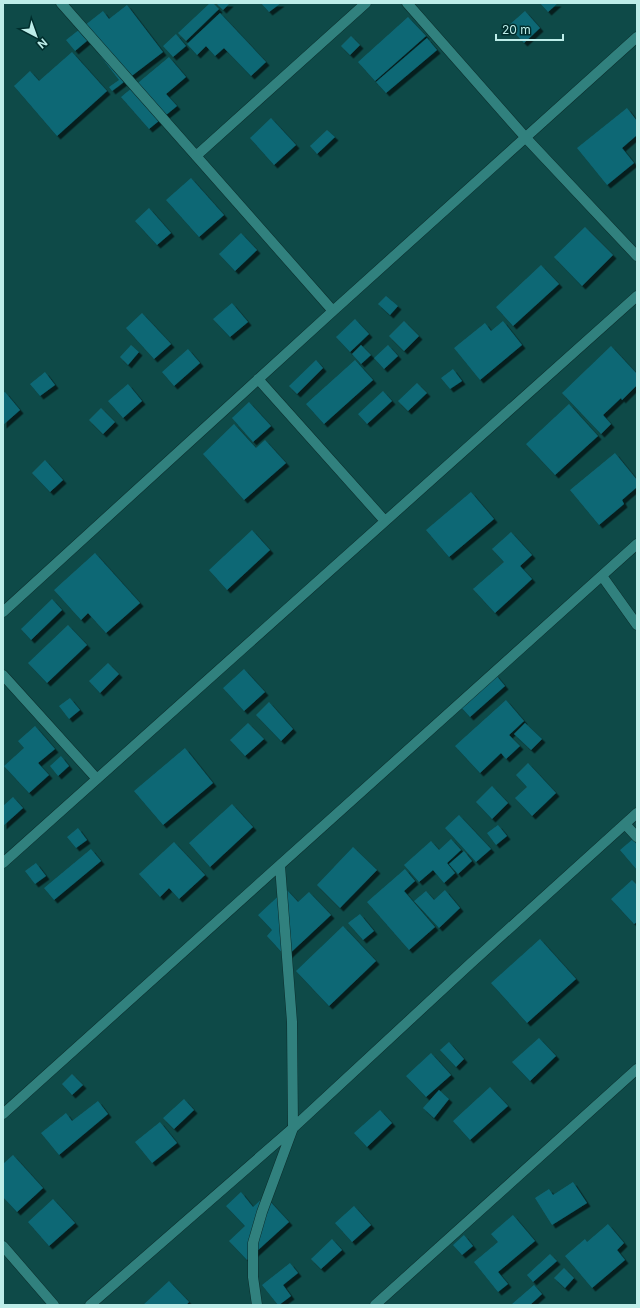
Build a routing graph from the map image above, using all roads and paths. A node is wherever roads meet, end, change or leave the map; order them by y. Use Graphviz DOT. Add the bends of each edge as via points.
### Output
graph roads {
  1 [pos="61,3"];
  2 [pos="366,3"];
  3 [pos="407,3"];
  4 [pos="637,37"];
  5 [pos="526,138"];
  6 [pos="196,156"];
  7 [pos="637,256"];
  8 [pos="637,296"];
  9 [pos="333,311"];
  10 [pos="258,379"];
  11 [pos="386,521"];
  12 [pos="637,544"];
  13 [pos="602,576"];
  14 [pos="3,612"];
  15 [pos="637,625"];
  16 [pos="3,675"];
  17 [pos="97,779"];
  18 [pos="637,813"];
  19 [pos="625,824"];
  20 [pos="637,837"];
  21 [pos="3,863"];
  22 [pos="280,866"];
  23 [pos="637,1069"];
  24 [pos="3,1114"];
  25 [pos="293,1128"];
  26 [pos="3,1246"];
  27 [pos="54,1305"];
  28 [pos="90,1305"];
  29 [pos="257,1305"];
  30 [pos="375,1305"];
  1 -- 6 [label="street"];
  2 -- 6 [label="street"];
  3 -- 5 [label="street"];
  4 -- 5 [label="street"];
  5 -- 7 [label="street"];
  5 -- 9 [label="street"];
  6 -- 9 [label="street"];
  8 -- 11 [label="street"];
  9 -- 10 [label="street"];
  10 -- 11 [label="street"];
  10 -- 14 [label="street"];
  11 -- 17 [label="street"];
  12 -- 13 [label="street"];
  13 -- 15 [label="street"];
  13 -- 22 [label="street"];
  16 -- 17 [label="street"];
  17 -- 21 [label="street"];
  18 -- 19 [label="street"];
  19 -- 20 [label="street"];
  19 -- 25 [label="street"];
  22 -- 24 [label="street"];
  22 -- 25 [label="street" via="292,1022"];
  23 -- 30 [label="street"];
  25 -- 28 [label="street"];
  25 -- 29 [label="street" via="253,1244 253,1277"];
  26 -- 27 [label="street"];
}
